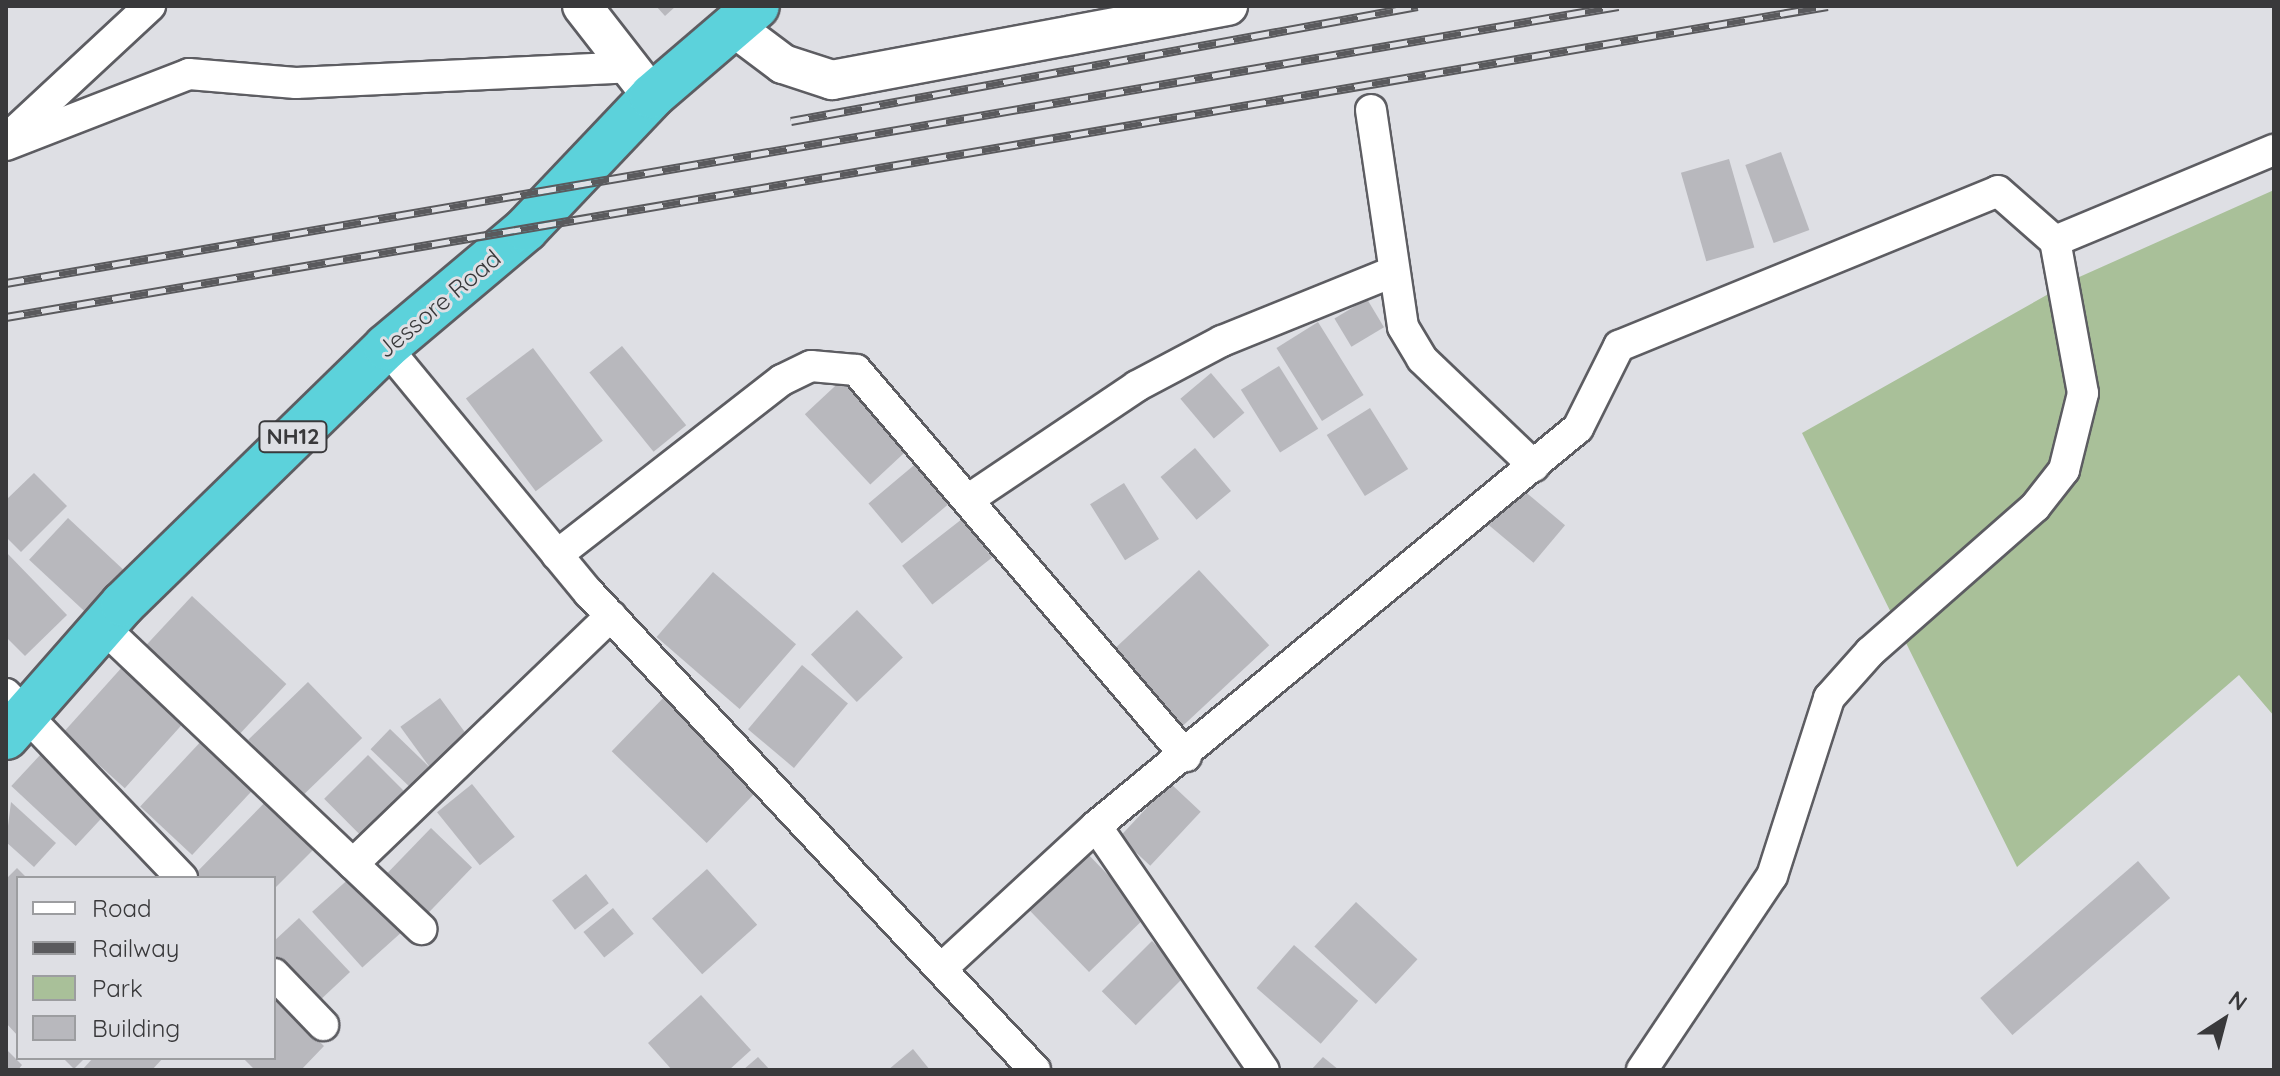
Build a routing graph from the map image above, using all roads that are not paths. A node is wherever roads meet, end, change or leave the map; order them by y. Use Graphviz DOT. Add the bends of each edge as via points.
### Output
graph roads {
  1 [pos="150,6"];
  2 [pos="582,6"];
  3 [pos="1228,6"];
  4 [pos="744,15"];
  5 [pos="641,82"];
  6 [pos="1371,110"];
  7 [pos="6,142"];
  8 [pos="2274,150"];
  9 [pos="2055,241"];
  10 [pos="1393,272"];
  11 [pos="386,347"];
  12 [pos="1534,466"];
  13 [pos="969,499"];
  14 [pos="557,555"];
  15 [pos="113,616"];
  16 [pos="611,616"];
  17 [pos="13,715"];
  18 [pos="1186,756"];
  19 [pos="1096,826"];
  20 [pos="353,864"];
  21 [pos="180,876"];
  22 [pos="421,929"];
  23 [pos="941,969"];
  24 [pos="276,976"];
  25 [pos="323,1025"];
  26 [pos="1035,1070"];
  27 [pos="1264,1070"];
  28 [pos="1642,1070"];
  1 -- 7 [label="street"];
  2 -- 5 [label="street"];
  3 -- 4 [label="street" via="832,80 783,64"];
  4 -- 5 [label="highway, Jessore Road / NH12"];
  5 -- 7 [label="street" via="296,83 189,74"];
  5 -- 11 [label="highway, Jessore Road / NH12" via="526,229"];
  6 -- 10 [label="street"];
  8 -- 9 [label="street"];
  9 -- 12 [label="street" via="1998,191 1644,332 1619,346 1578,428"];
  9 -- 28 [label="street" via="2083,393 2064,470 2035,507 1870,652 1829,698 1772,876"];
  10 -- 12 [label="street" via="1403,327 1422,359"];
  10 -- 13 [label="street" via="1222,341 1149,380"];
  11 -- 14 [label="street"];
  11 -- 15 [label="highway, Jessore Road / NH12"];
  12 -- 18 [label="street"];
  13 -- 14 [label="street" via="856,370 811,366"];
  13 -- 18 [label="street"];
  14 -- 16 [label="street"];
  15 -- 17 [label="highway, NH12"];
  15 -- 20 [label="street"];
  16 -- 20 [label="street"];
  16 -- 23 [label="street"];
  17 -- 21 [label="street"];
  18 -- 19 [label="street"];
  19 -- 23 [label="street"];
  19 -- 27 [label="street"];
  20 -- 22 [label="street"];
  23 -- 26 [label="street"];
  24 -- 25 [label="street"];
}
